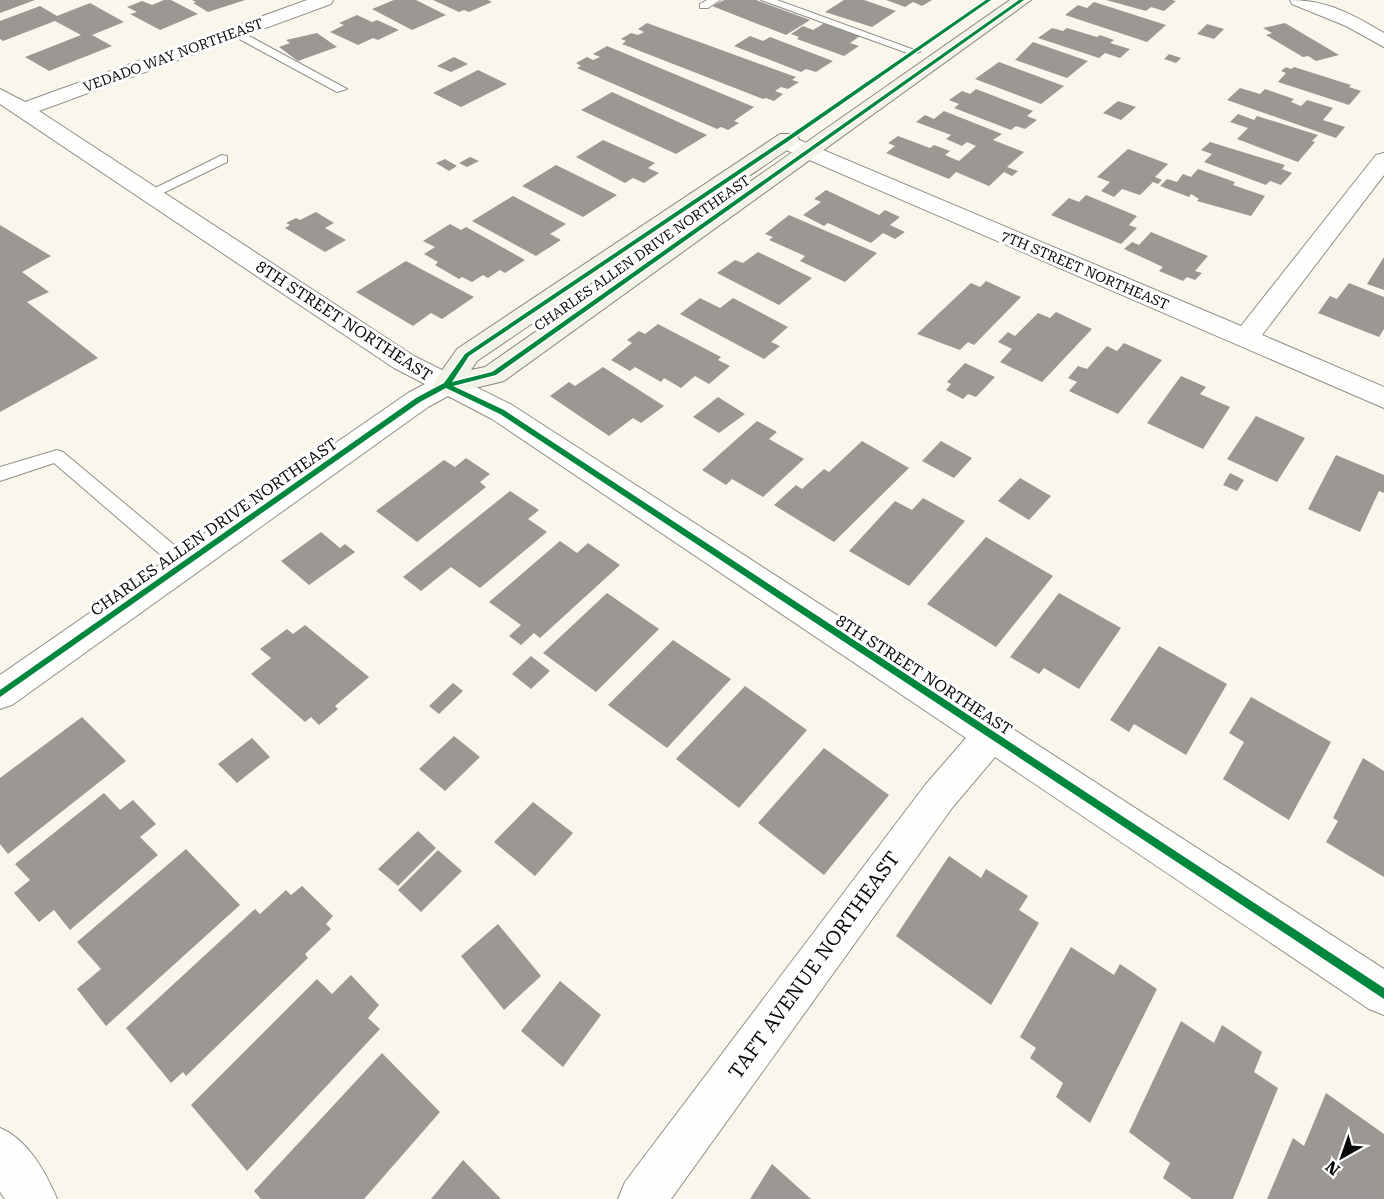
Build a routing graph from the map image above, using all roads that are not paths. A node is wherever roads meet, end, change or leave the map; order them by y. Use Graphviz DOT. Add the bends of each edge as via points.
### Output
graph roads {
  1 [pos="324,0"];
  2 [pos="715,0"];
  3 [pos="766,0"];
  4 [pos="989,0"];
  5 [pos="1022,0"];
  6 [pos="1299,0"];
  7 [pos="704,6"];
  8 [pos="234,32"];
  9 [pos="1384,41"];
  10 [pos="915,52"];
  11 [pos="341,89"];
  12 [pos="0,95"];
  13 [pos="22,110"];
  14 [pos="785,141"];
  15 [pos="810,151"];
  16 [pos="222,159"];
  17 [pos="1384,160"];
  18 [pos="150,194"];
  19 [pos="1245,339"];
  20 [pos="446,385"];
  21 [pos="1384,398"];
  22 [pos="0,474"];
  23 [pos="184,564"];
  24 [pos="0,694"];
  25 [pos="991,735"];
  26 [pos="1384,994"];
  27 [pos="0,1150"];
  28 [pos="33,1199"];
  29 [pos="642,1199"];
  1 -- 8 [label="street, VEDADO WAY NORTHEAST"];
  2 -- 7 [label="lane"];
  3 -- 10 [label="lane"];
  4 -- 10 [label="street, CHARLES ALLEN DRIVE NORTHEAST"];
  5 -- 15 [label="street, CHARLES ALLEN DRIVE NORTHEAST"];
  6 -- 9 [label="street" via="1353,22"];
  8 -- 11 [label="lane"];
  8 -- 13 [label="street, VEDADO WAY NORTHEAST"];
  10 -- 14 [label="street, CHARLES ALLEN DRIVE NORTHEAST"];
  12 -- 13 [label="street, 8TH STREET NORTHEAST"];
  13 -- 18 [label="street, 8TH STREET NORTHEAST"];
  14 -- 15 [label="street, 7TH STREET NORTHEAST"];
  14 -- 20 [label="street, CHARLES ALLEN DRIVE NORTHEAST" via="467,355"];
  15 -- 19 [label="street, 7TH STREET NORTHEAST"];
  15 -- 20 [label="street, CHARLES ALLEN DRIVE NORTHEAST" via="494,374"];
  16 -- 18 [label="lane"];
  17 -- 19 [label="street"];
  18 -- 20 [label="street, 8TH STREET NORTHEAST" via="404,362"];
  19 -- 21 [label="street, 7TH STREET NORTHEAST"];
  20 -- 23 [label="street, CHARLES ALLEN DRIVE NORTHEAST" via="418,400"];
  20 -- 25 [label="street, 8TH STREET NORTHEAST" via="502,412"];
  22 -- 23 [label="lane" via="57,456"];
  23 -- 24 [label="street, CHARLES ALLEN DRIVE NORTHEAST"];
  25 -- 26 [label="street, 8TH STREET NORTHEAST"];
  25 -- 29 [label="street, TAFT AVENUE NORTHEAST" via="939,796"];
  27 -- 28 [label="street"];
}
